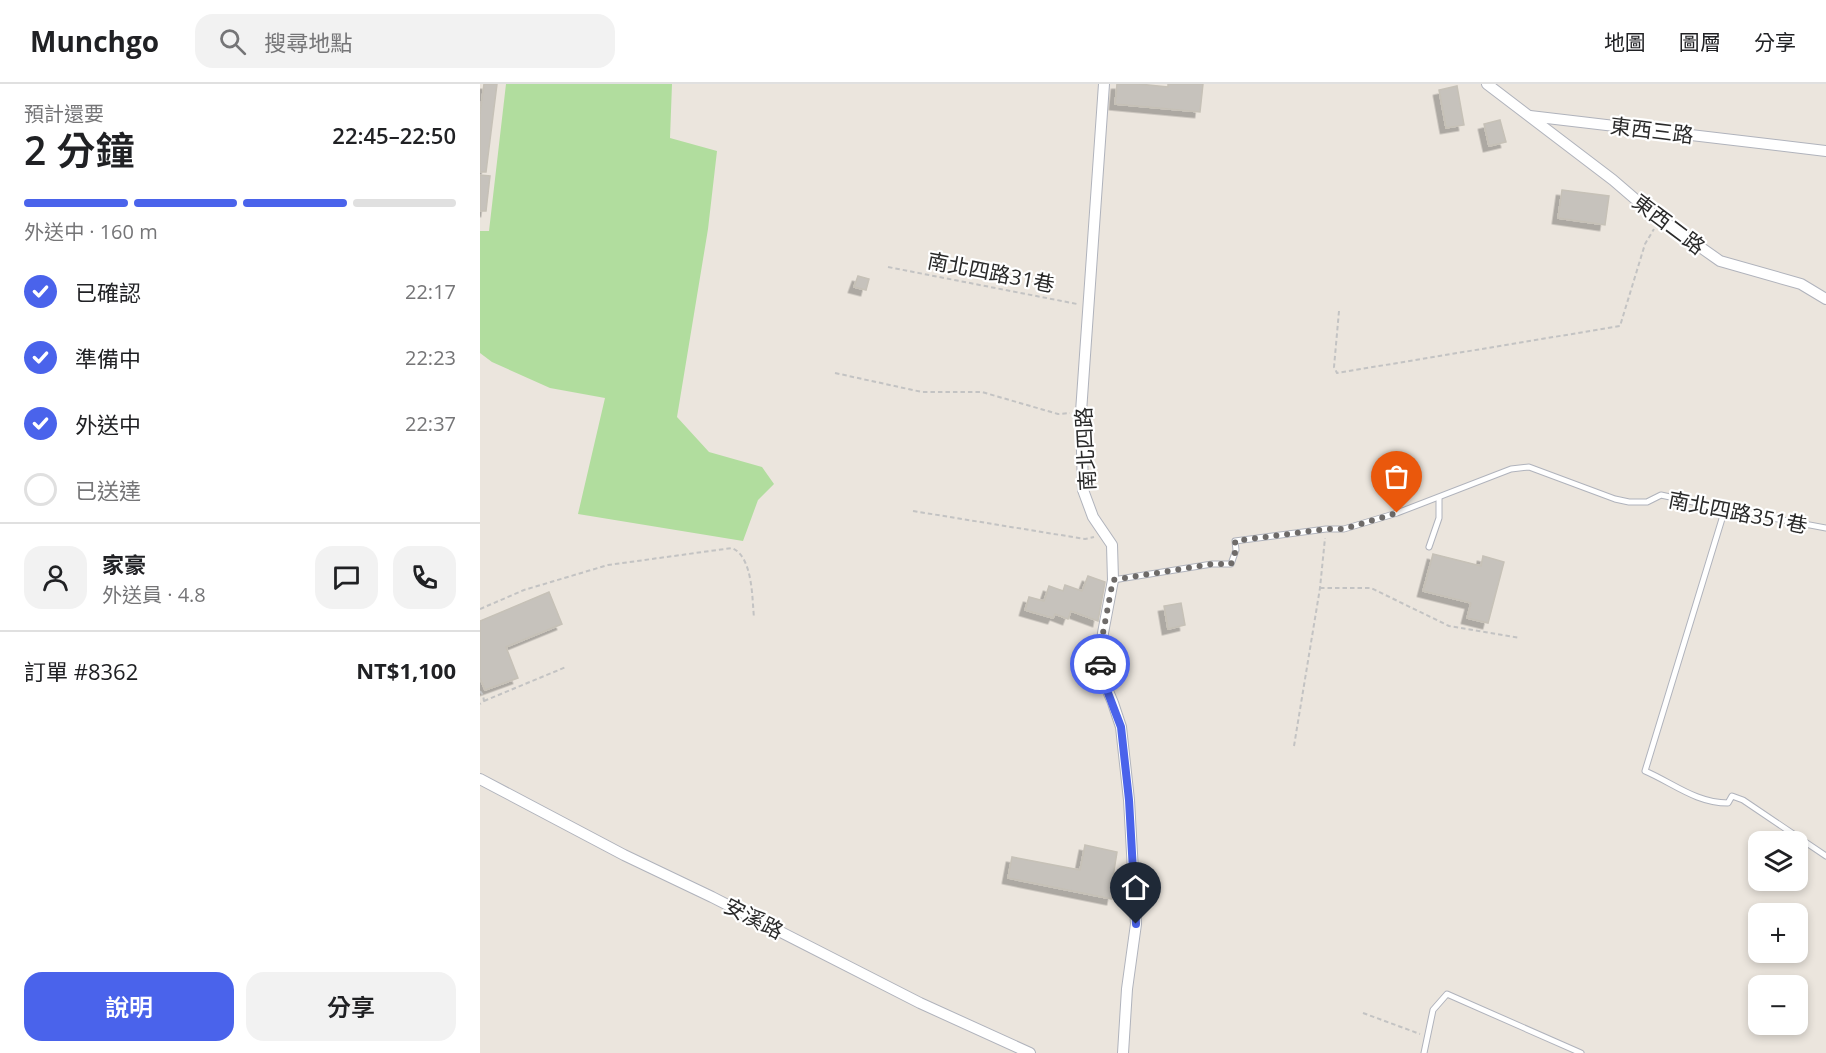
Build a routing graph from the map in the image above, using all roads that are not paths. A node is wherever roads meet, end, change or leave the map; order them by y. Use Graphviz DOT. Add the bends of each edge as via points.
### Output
graph roads {
  1 [pos="1104,84"];
  2 [pos="1487,84"];
  3 [pos="1530,116"];
  4 [pos="1826,152"];
  5 [pos="1826,299"];
  6 [pos="1438,498"];
  7 [pos="1725,509"];
  8 [pos="1826,528"];
  9 [pos="1429,547"];
  10 [pos="1113,580"];
  11 [pos="480,779"];
  12 [pos="1826,856"];
  13 [pos="1030,1053"];
  14 [pos="1123,1053"];
  15 [pos="1424,1053"];
  16 [pos="1581,1053"];
  1 -- 10 [label="street, 南北四路" via="1082,412 1083,490 1094,518 1112,544"];
  2 -- 3 [label="street, 東西三路"];
  3 -- 4 [label="street, 東西三路"];
  3 -- 5 [label="street, 東西二路" via="1719,261 1801,284"];
  6 -- 7 [label="lane, 南北四路351巷" via="1511,469 1528,467 1629,502 1647,502 1661,495"];
  6 -- 9 [label="lane" via="1439,518"];
  6 -- 10 [label="lane, 南北四路351巷" via="1344,529 1235,541 1231,564"];
  7 -- 8 [label="lane, 南北四路351巷"];
  7 -- 12 [label="lane" via="1645,771 1712,803 1728,804 1732,796 1743,800"];
  10 -- 14 [label="street, 南北四路" via="1100,672 1121,727 1136,924"];
  11 -- 13 [label="street, 安溪路" via="920,1003"];
  15 -- 16 [label="lane" via="1433,1010 1447,994"];
}
